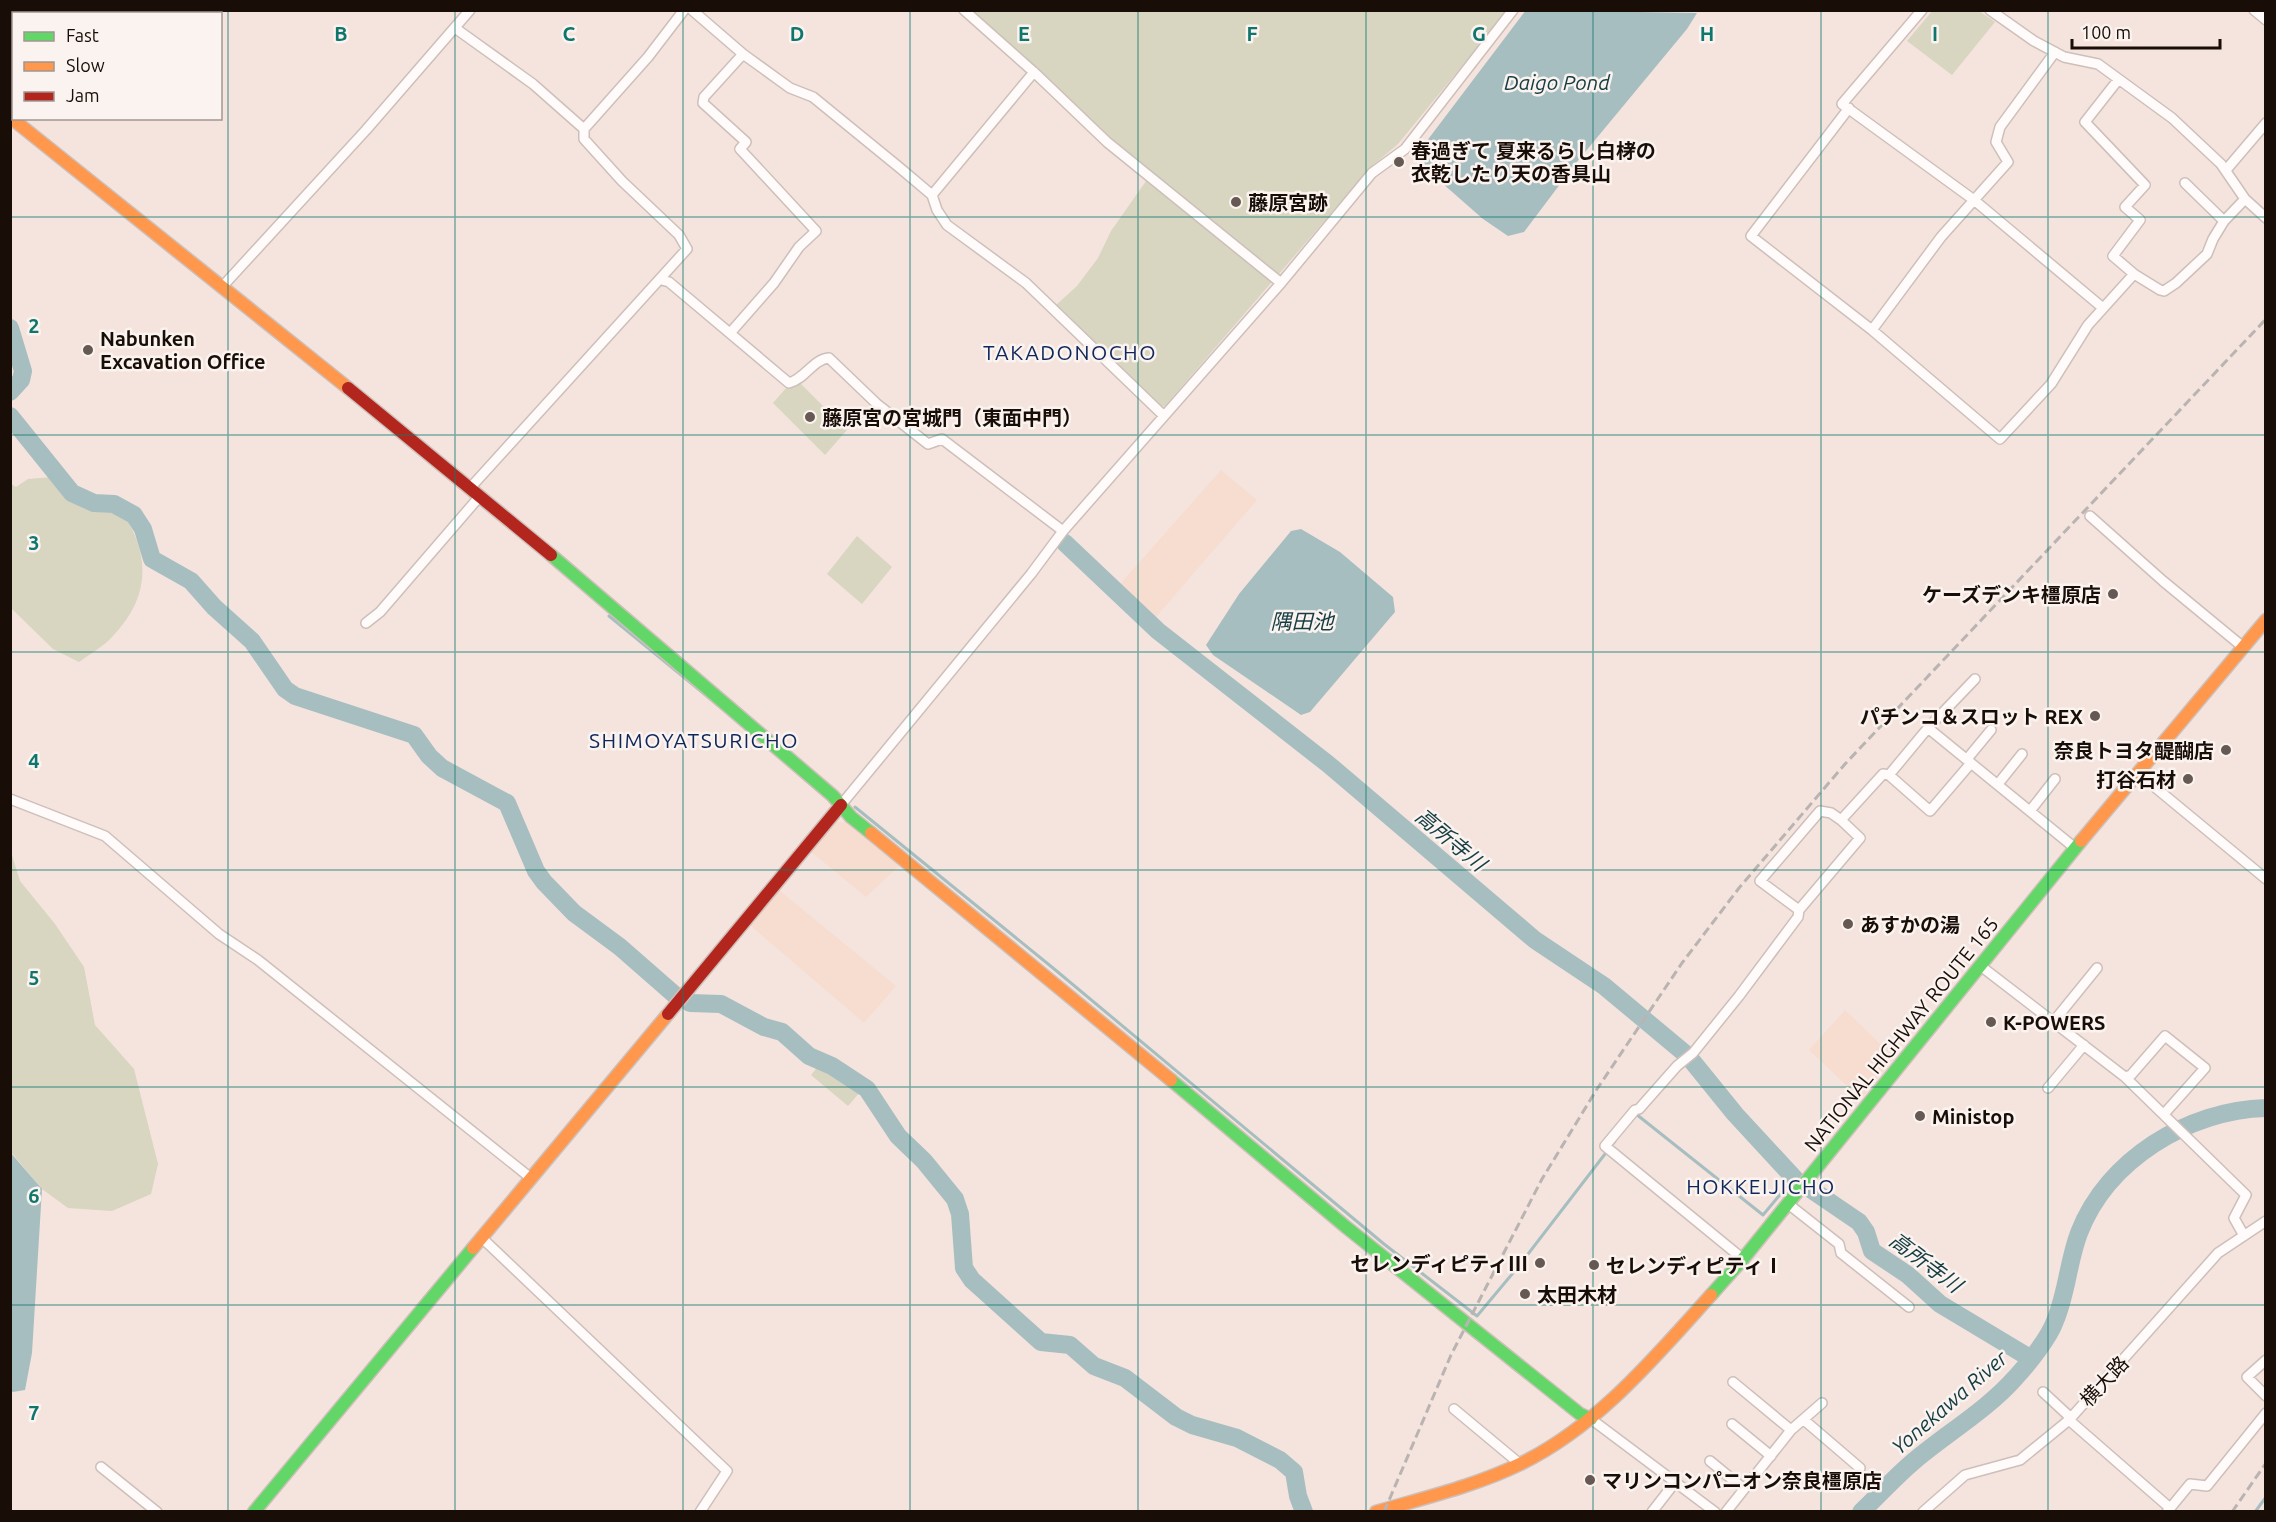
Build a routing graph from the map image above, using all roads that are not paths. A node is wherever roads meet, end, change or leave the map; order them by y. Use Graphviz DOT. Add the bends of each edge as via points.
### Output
graph roads {
  1 [pos="470,10"];
  2 [pos="684,10"];
  3 [pos="692,10"];
  4 [pos="964,10"];
  5 [pos="1513,10"];
  6 [pos="1922,10"];
  7 [pos="1990,10"];
  8 [pos="2254,10"];
  9 [pos="2265,20"];
  10 [pos="456,28"];
  11 [pos="2055,52"];
  12 [pos="743,54"];
  13 [pos="1034,72"];
  14 [pos="2118,80"];
  15 [pos="1849,108"];
  16 [pos="14,120"];
  17 [pos="2265,123"];
  18 [pos="584,129"];
  19 [pos="2226,170"];
  20 [pos="2185,183"];
  21 [pos="932,195"];
  22 [pos="2245,199"];
  23 [pos="1974,200"];
  24 [pos="2265,218"];
  25 [pos="2224,221"];
  26 [pos="2134,274"];
  27 [pos="662,280"];
  28 [pos="1281,283"];
  29 [pos="222,287"];
  30 [pos="2103,308"];
  31 [pos="1872,330"];
  32 [pos="731,332"];
  33 [pos="1164,416"];
  34 [pos="476,492"];
  35 [pos="2090,516"];
  36 [pos="1063,531"];
  37 [pos="2265,620"];
  38 [pos="366,623"];
  39 [pos="2243,647"];
  40 [pos="1975,679"];
  41 [pos="1928,728"];
  42 [pos="1991,730"];
  43 [pos="2022,754"];
  44 [pos="1969,761"];
  45 [pos="2139,774"];
  46 [pos="1889,775"];
  47 [pos="2055,779"];
  48 [pos="1998,784"];
  49 [pos="10,799"];
  50 [pos="841,806"];
  51 [pos="2030,811"];
  52 [pos="1840,820"];
  53 [pos="2076,849"];
  54 [pos="2265,879"];
  55 [pos="1799,910"];
  56 [pos="1982,967"];
  57 [pos="2097,968"];
  58 [pos="2054,1022"];
  59 [pos="2084,1045"];
  60 [pos="2125,1077"];
  61 [pos="2048,1088"];
  62 [pos="2164,1114"];
  63 [pos="532,1179"];
  64 [pos="1787,1203"];
  65 [pos="2265,1221"];
  66 [pos="2243,1234"];
  67 [pos="482,1238"];
  68 [pos="1743,1259"];
  69 [pos="1909,1307"];
  70 [pos="2265,1360"];
  71 [pos="1733,1382"];
  72 [pos="2043,1392"];
  73 [pos="2265,1396"];
  74 [pos="1822,1403"];
  75 [pos="1454,1409"];
  76 [pos="2265,1413"];
  77 [pos="1592,1419"];
  78 [pos="2070,1419"];
  79 [pos="1804,1420"];
  80 [pos="1732,1424"];
  81 [pos="1791,1430"];
  82 [pos="1771,1456"];
  83 [pos="1710,1461"];
  84 [pos="1520,1464"];
  85 [pos="101,1467"];
  86 [pos="1860,1468"];
  87 [pos="1677,1481"];
  88 [pos="1744,1489"];
  89 [pos="2168,1510"];
  90 [pos="157,1512"];
  91 [pos="254,1512"];
  92 [pos="700,1512"];
  93 [pos="1376,1512"];
  94 [pos="1652,1512"];
  95 [pos="1715,1512"];
  96 [pos="1726,1512"];
  97 [pos="1923,1512"];
  1 -- 10 [label="street"];
  2 -- 18 [label="street"];
  3 -- 12 [label="street"];
  4 -- 13 [label="street"];
  5 -- 28 [label="street" via="1405,149 1372,173"];
  6 -- 15 [label="street" via="1842,104"];
  7 -- 11 [label="street"];
  8 -- 9 [label="street"];
  10 -- 18 [label="street" via="533,84"];
  10 -- 29 [label="street"];
  11 -- 14 [label="street" via="2098,64"];
  11 -- 23 [label="street" via="2000,127 1996,142 2008,162"];
  12 -- 21 [label="street" via="790,88 813,97"];
  12 -- 32 [label="street" via="704,97 703,103 746,142 740,149 816,231"];
  13 -- 21 [label="street"];
  13 -- 28 [label="street" via="1107,142"];
  14 -- 19 [label="street" via="2172,118"];
  14 -- 26 [label="street" via="2085,122 2145,185 2125,207 2140,220 2113,255"];
  15 -- 23 [label="street"];
  15 -- 31 [label="street" via="1751,236"];
  16 -- 29 [label="main road"];
  17 -- 19 [label="street"];
  18 -- 27 [label="street" via="584,139 679,235 687,249"];
  19 -- 22 [label="street"];
  20 -- 25 [label="street"];
  21 -- 33 [label="street" via="947,225 1026,284"];
  22 -- 24 [label="street"];
  22 -- 25 [label="street"];
  23 -- 30 [label="street"];
  23 -- 31 [label="street" via="1941,237"];
  25 -- 26 [label="street" via="2207,254 2164,291"];
  26 -- 30 [label="street"];
  27 -- 32 [label="street"];
  27 -- 34 [label="street" via="588,356"];
  28 -- 33 [label="street"];
  29 -- 34 [label="main road"];
  30 -- 31 [label="street" via="2051,384 2000,439"];
  32 -- 36 [label="street" via="789,383 822,358 830,358 877,404 928,444 942,439"];
  33 -- 36 [label="street"];
  34 -- 38 [label="street" via="380,612"];
  34 -- 50 [label="main road"];
  35 -- 39 [label="street"];
  36 -- 50 [label="street"];
  37 -- 39 [label="main road, NATIONAL HIGHWAY ROUTE 165"];
  39 -- 45 [label="main road, NATIONAL HIGHWAY ROUTE 165"];
  40 -- 41 [label="street"];
  41 -- 44 [label="street"];
  41 -- 46 [label="street"];
  42 -- 44 [label="street"];
  43 -- 48 [label="street"];
  44 -- 46 [label="street" via="1930,811"];
  44 -- 48 [label="street"];
  45 -- 53 [label="main road, NATIONAL HIGHWAY ROUTE 165"];
  45 -- 54 [label="street"];
  46 -- 52 [label="street" via="1882,774"];
  47 -- 51 [label="street"];
  48 -- 51 [label="street"];
  49 -- 63 [label="street" via="105,836 219,934 258,960"];
  50 -- 63 [label="main road"];
  50 -- 77 [label="main road" via="1346,1227"];
  51 -- 53 [label="street"];
  52 -- 55 [label="street" via="1860,838"];
  52 -- 55 [label="street" via="1820,811 1760,881"];
  53 -- 56 [label="main road, NATIONAL HIGHWAY ROUTE 165"];
  55 -- 68 [label="street" via="1798,917 1746,987 1688,1057 1605,1146"];
  56 -- 58 [label="street"];
  56 -- 64 [label="main road, NATIONAL HIGHWAY ROUTE 165"];
  57 -- 58 [label="street"];
  58 -- 59 [label="street"];
  59 -- 60 [label="street"];
  59 -- 61 [label="street"];
  60 -- 62 [label="street"];
  60 -- 62 [label="street" via="2164,1036 2205,1068"];
  62 -- 66 [label="street" via="2246,1196 2234,1218"];
  63 -- 67 [label="main road"];
  64 -- 68 [label="main road, NATIONAL HIGHWAY ROUTE 165"];
  64 -- 69 [label="street" via="1839,1244 1841,1253"];
  65 -- 66 [label="street, 横大路"];
  66 -- 78 [label="street, 横大路" via="2218,1253"];
  67 -- 91 [label="main road"];
  67 -- 92 [label="street" via="727,1471"];
  68 -- 77 [label="main road, NATIONAL HIGHWAY ROUTE 165" via="1640,1374"];
  70 -- 73 [label="street" via="2247,1377"];
  71 -- 81 [label="street"];
  72 -- 78 [label="street"];
  74 -- 79 [label="street"];
  75 -- 84 [label="street"];
  76 -- 89 [label="street" via="2207,1486 2190,1484"];
  77 -- 84 [label="main road, NATIONAL HIGHWAY ROUTE 165"];
  77 -- 87 [label="street"];
  78 -- 89 [label="street"];
  78 -- 97 [label="street, 横大路" via="2020,1460 1965,1475"];
  79 -- 81 [label="street"];
  79 -- 86 [label="street"];
  80 -- 82 [label="street"];
  81 -- 82 [label="street"];
  82 -- 88 [label="street"];
  83 -- 88 [label="street"];
  84 -- 93 [label="main road, NATIONAL HIGHWAY ROUTE 165"];
  85 -- 90 [label="street"];
  87 -- 94 [label="street"];
  87 -- 95 [label="street"];
  88 -- 96 [label="street"];
}
